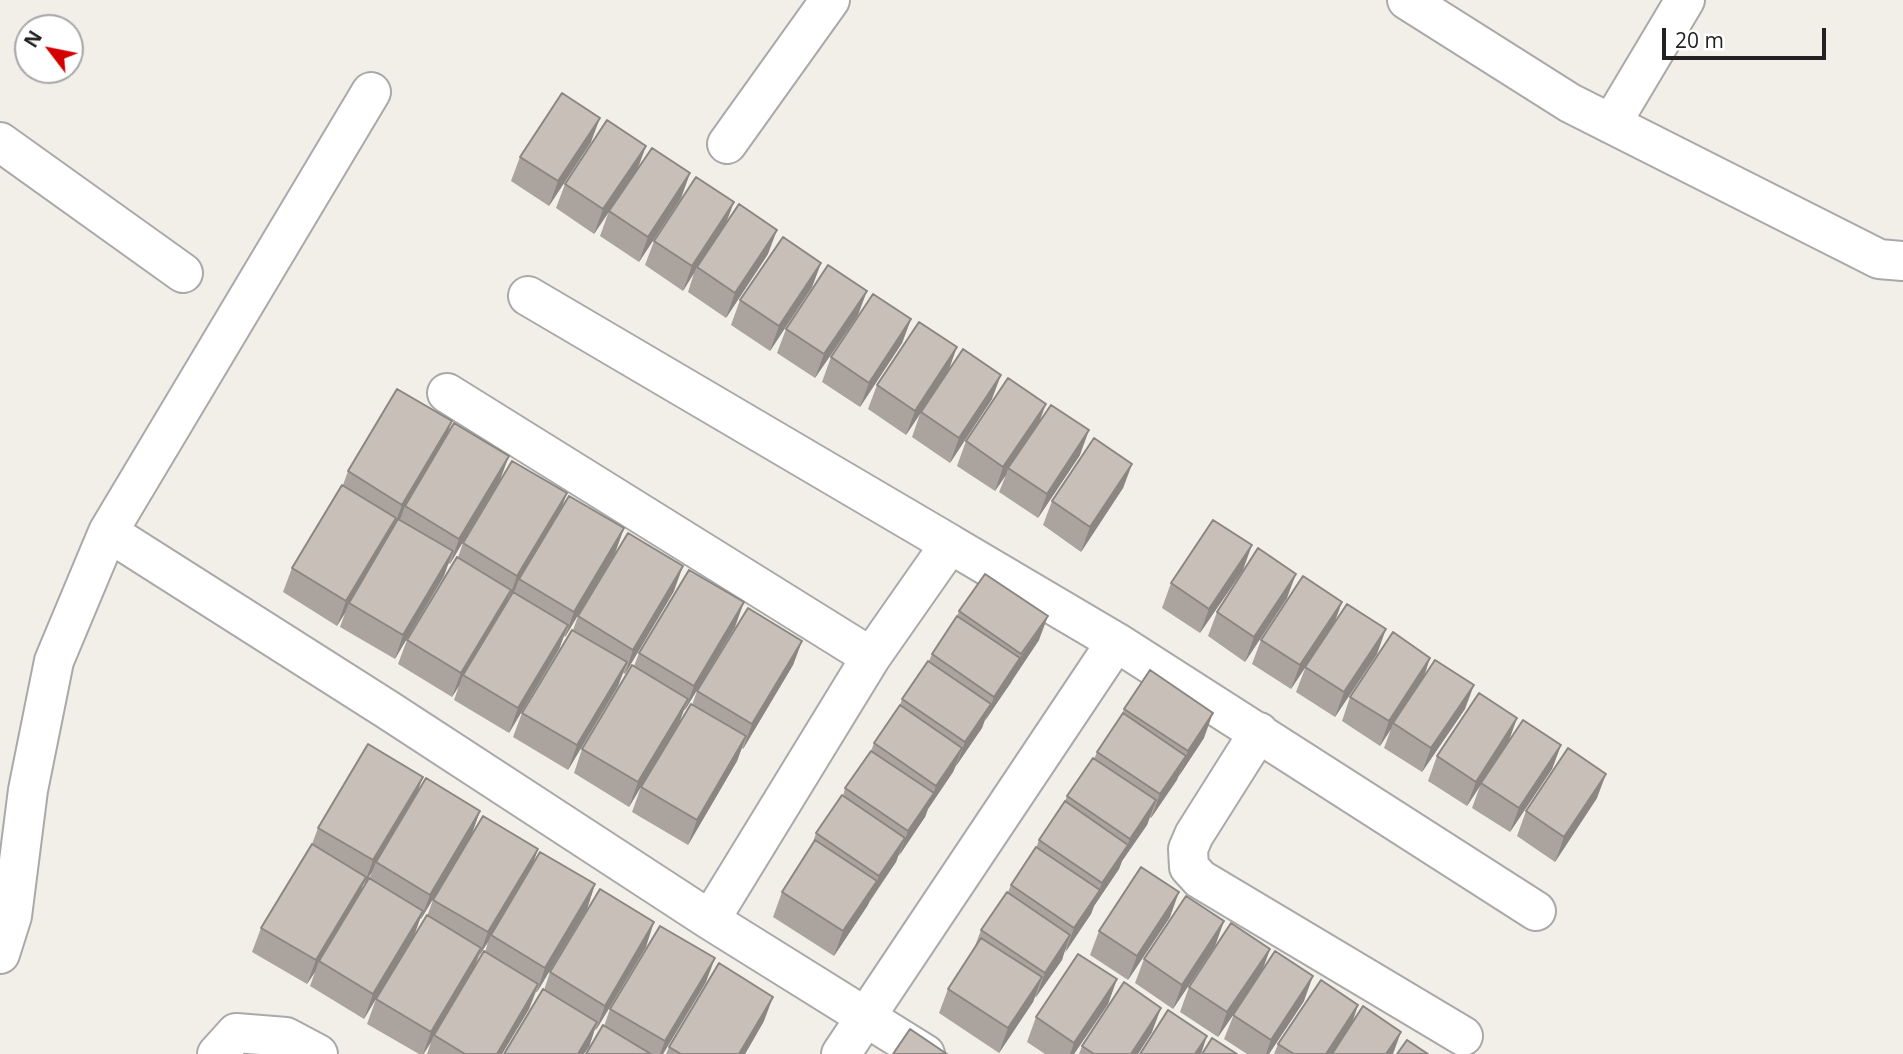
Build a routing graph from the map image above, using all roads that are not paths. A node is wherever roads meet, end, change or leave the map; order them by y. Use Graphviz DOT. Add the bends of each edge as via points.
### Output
graph roads {
  1 [pos="830,0"];
  2 [pos="1407,0"];
  3 [pos="1685,0"];
  4 [pos="371,92"];
  5 [pos="1611,124"];
  6 [pos="0,142"];
  7 [pos="727,144"];
  8 [pos="1903,261"];
  9 [pos="183,273"];
  10 [pos="528,296"];
  11 [pos="447,393"];
  12 [pos="108,532"];
  13 [pos="950,544"];
  14 [pos="1116,642"];
  15 [pos="871,657"];
  16 [pos="1259,732"];
  17 [pos="1536,911"];
  18 [pos="710,920"];
  19 [pos="0,954"];
  20 [pos="864,1018"];
  21 [pos="1464,1036"];
  22 [pos="217,1054"];
  23 [pos="318,1054"];
  24 [pos="841,1054"];
  25 [pos="925,1054"];
  1 -- 7 [label="street"];
  2 -- 5 [label="street"];
  3 -- 5 [label="street"];
  4 -- 12 [label="street"];
  5 -- 8 [label="street" via="1879,259"];
  6 -- 9 [label="street"];
  10 -- 13 [label="street"];
  11 -- 15 [label="street"];
  12 -- 18 [label="street"];
  12 -- 19 [label="street" via="54,661 27,790 12,916"];
  13 -- 14 [label="street"];
  13 -- 15 [label="street"];
  14 -- 16 [label="street"];
  14 -- 20 [label="street"];
  15 -- 18 [label="street"];
  16 -- 17 [label="street"];
  16 -- 21 [label="street" via="1194,835 1188,849 1189,867 1200,879"];
  18 -- 20 [label="street"];
  20 -- 24 [label="street"];
  20 -- 25 [label="street"];
  22 -- 23 [label="street" via="236,1033 286,1037"];
}
